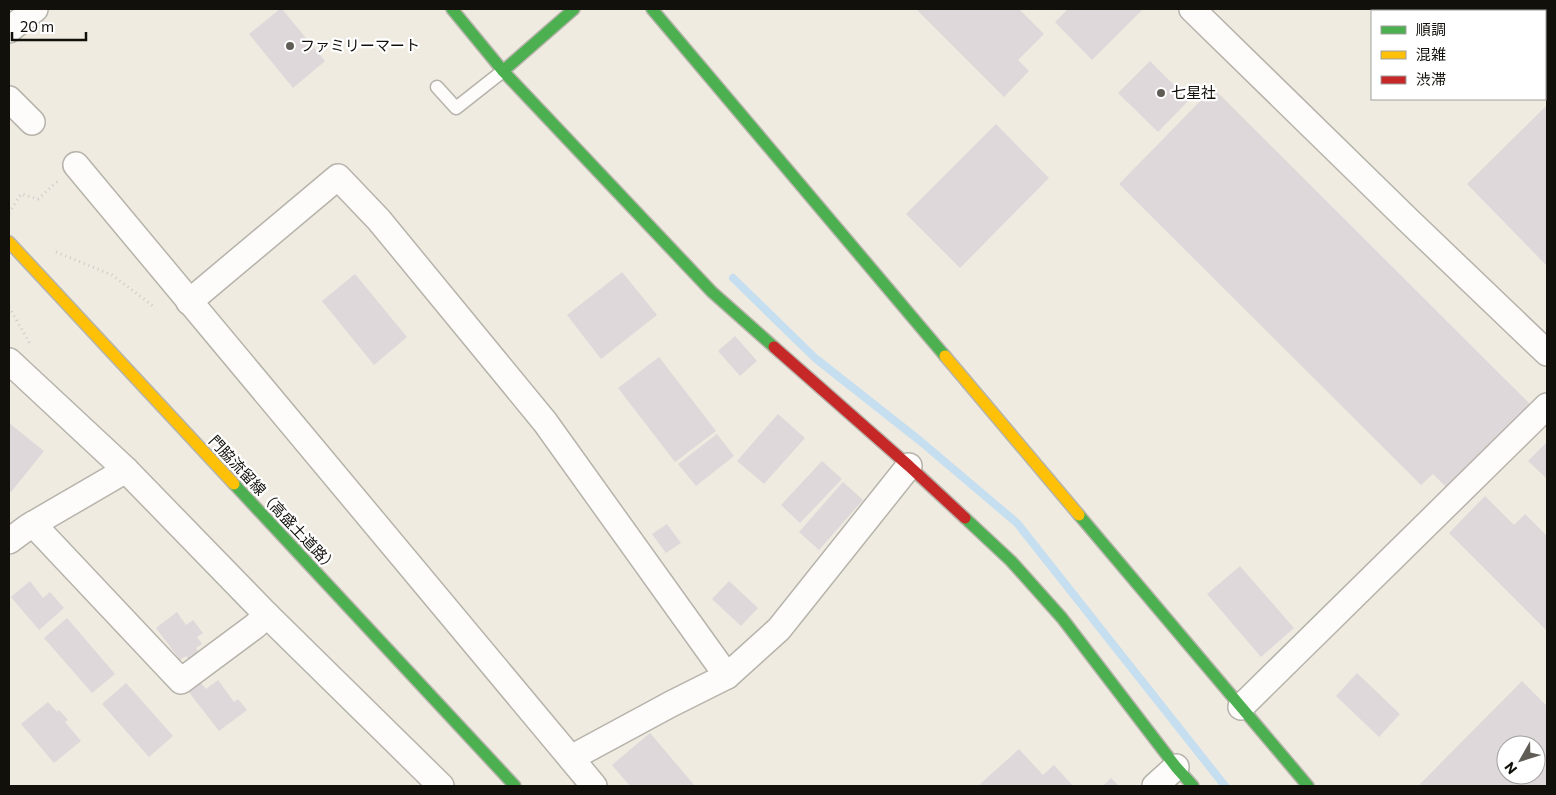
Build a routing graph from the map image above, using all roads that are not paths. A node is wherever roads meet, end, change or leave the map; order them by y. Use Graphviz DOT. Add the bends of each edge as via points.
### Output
graph roads {
  1 [pos="34,9"];
  2 [pos="452,9"];
  3 [pos="574,9"];
  4 [pos="652,9"];
  5 [pos="1192,9"];
  6 [pos="9,30"];
  7 [pos="503,71"];
  8 [pos="437,87"];
  9 [pos="9,99"];
  10 [pos="32,122"];
  11 [pos="76,165"];
  12 [pos="9,242"];
  13 [pos="189,302"];
  14 [pos="1547,353"];
  15 [pos="9,361"];
  16 [pos="1547,406"];
  17 [pos="909,466"];
  18 [pos="126,470"];
  19 [pos="34,524"];
  20 [pos="9,542"];
  21 [pos="267,615"];
  22 [pos="727,676"];
  23 [pos="1241,707"];
  24 [pos="571,758"];
  25 [pos="1176,767"];
  26 [pos="441,786"];
  27 [pos="516,786"];
  28 [pos="594,786"];
  29 [pos="1155,786"];
  30 [pos="1193,786"];
  31 [pos="1308,786"];
  1 -- 6 [label="street"];
  2 -- 7 [label="street"];
  3 -- 7 [label="street"];
  4 -- 23 [label="street"];
  5 -- 14 [label="street"];
  7 -- 8 [label="lane" via="456,108"];
  7 -- 17 [label="street" via="712,292"];
  9 -- 10 [label="street"];
  11 -- 13 [label="street"];
  12 -- 27 [label="street, 門脇流留線（高盛土道路）"];
  13 -- 22 [label="street" via="338,177 378,220 545,422"];
  13 -- 24 [label="street"];
  15 -- 18 [label="street"];
  16 -- 23 [label="street"];
  17 -- 22 [label="street" via="779,629"];
  17 -- 25 [label="street" via="1011,560 1062,618"];
  18 -- 19 [label="street"];
  18 -- 21 [label="street"];
  19 -- 20 [label="street"];
  19 -- 21 [label="street" via="181,682"];
  21 -- 26 [label="street"];
  22 -- 24 [label="street"];
  23 -- 31 [label="street"];
  24 -- 28 [label="street"];
  25 -- 29 [label="street"];
  25 -- 30 [label="street"];
}
